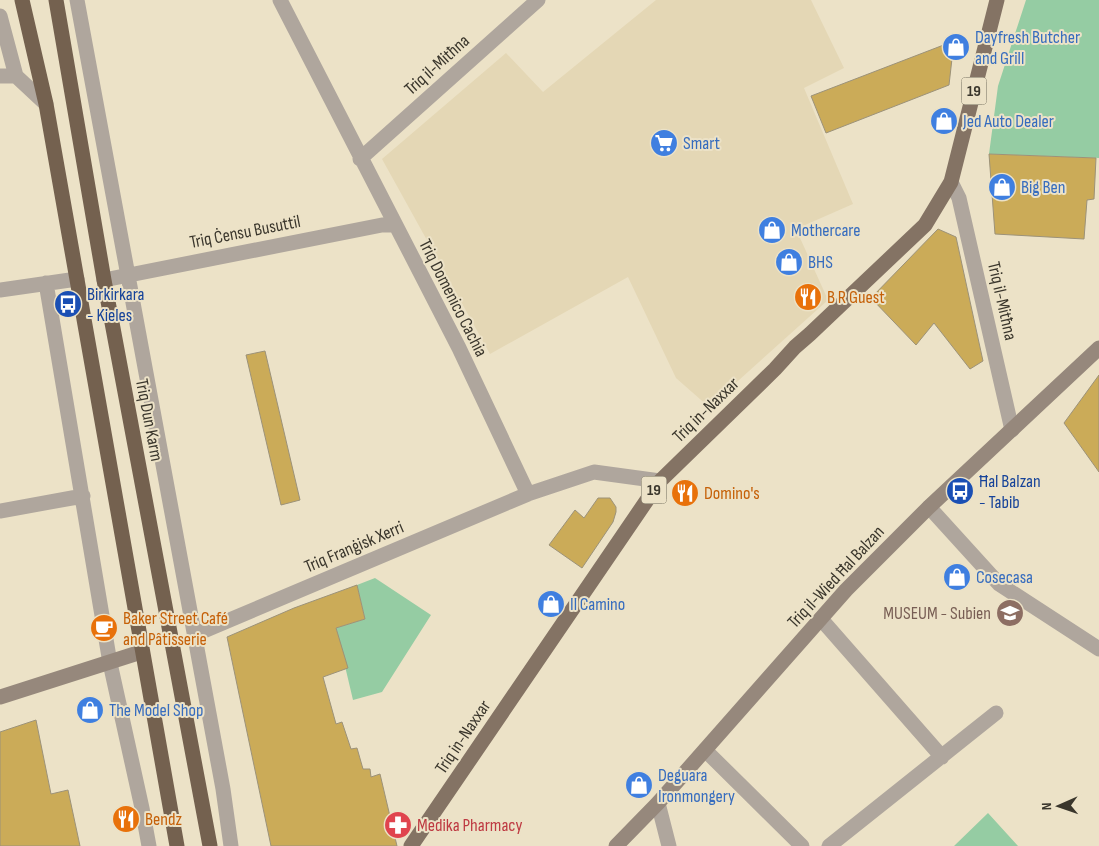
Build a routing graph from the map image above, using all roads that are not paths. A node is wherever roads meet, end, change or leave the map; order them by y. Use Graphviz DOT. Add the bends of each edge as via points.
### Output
graph roads {
  1 [pos="22,0"];
  2 [pos="56,0"];
  3 [pos="77,0"];
  4 [pos="280,0"];
  5 [pos="538,0"];
  6 [pos="997,0"];
  7 [pos="0,16"];
  8 [pos="0,76"];
  9 [pos="16,76"];
  10 [pos="46,104"];
  11 [pos="360,158"];
  12 [pos="951,182"];
  13 [pos="394,224"];
  14 [pos="128,275"];
  15 [pos="77,279"];
  16 [pos="104,280"];
  17 [pos="46,283"];
  18 [pos="0,290"];
  19 [pos="1099,348"];
  20 [pos="1012,430"];
  21 [pos="660,481"];
  22 [pos="528,494"];
  23 [pos="83,496"];
  24 [pos="929,506"];
  25 [pos="0,511"];
  26 [pos="822,619"];
  27 [pos="194,635"];
  28 [pos="1099,649"];
  29 [pos="141,652"];
  30 [pos="110,663"];
  31 [pos="0,697"];
  32 [pos="996,713"];
  33 [pos="705,750"];
  34 [pos="942,757"];
  35 [pos="658,803"];
  36 [pos="149,846"];
  37 [pos="177,846"];
  38 [pos="210,846"];
  39 [pos="231,846"];
  40 [pos="411,846"];
  41 [pos="616,846"];
  42 [pos="669,846"];
  43 [pos="802,846"];
  44 [pos="829,846"];
  1 -- 10 [label="highway"];
  2 -- 16 [label="highway, Triq Dun Karm"];
  3 -- 14 [label="street, Triq Dun Karm"];
  4 -- 11 [label="street, Triq Domenico Cachia"];
  5 -- 11 [label="street, Triq il-Mitħna"];
  6 -- 12 [label="main road, Triq in-Naxxar / 19"];
  7 -- 9 [label="street"];
  8 -- 9 [label="street"];
  9 -- 10 [label="street"];
  10 -- 15 [label="highway"];
  11 -- 13 [label="street, Triq Domenico Cachia"];
  12 -- 20 [label="street, Triq il-Mitħna" via="960,198"];
  12 -- 21 [label="main road, Triq in-Naxxar / 19" via="925,226 794,347"];
  13 -- 14 [label="street, Triq Ċensu Busuttil"];
  13 -- 22 [label="street, Triq Domenico Cachia"];
  14 -- 16 [label="street, Triq Ċensu Busuttil"];
  14 -- 27 [label="street, Triq Dun Karm"];
  15 -- 17 [label="street"];
  15 -- 29 [label="highway"];
  16 -- 38 [label="highway, Triq Dun Karm"];
  17 -- 18 [label="street"];
  17 -- 23 [label="street"];
  19 -- 20 [label="main road, Triq il-Wied Ħal Balzan"];
  20 -- 24 [label="main road, Triq il-Wied Ħal Balzan"];
  21 -- 22 [label="street" via="594,472"];
  21 -- 40 [label="main road, Triq in-Naxxar / 19"];
  22 -- 27 [label="street, Triq Franġisk Xerri"];
  23 -- 25 [label="street"];
  23 -- 30 [label="street"];
  24 -- 26 [label="main road, Triq il-Wied Ħal Balzan" via="846,590"];
  24 -- 28 [label="street" via="999,584"];
  26 -- 33 [label="main road, Triq il-Wied Ħal Balzan"];
  26 -- 34 [label="street"];
  27 -- 39 [label="street, Triq Dun Karm"];
  29 -- 30 [label="main road"];
  29 -- 37 [label="highway"];
  30 -- 31 [label="main road"];
  30 -- 36 [label="street"];
  32 -- 34 [label="street"];
  33 -- 35 [label="main road, Triq il-Wied Ħal Balzan"];
  33 -- 43 [label="street"];
  34 -- 44 [label="street"];
  35 -- 41 [label="main road, Triq il-Wied Ħal Balzan"];
  35 -- 42 [label="street"];
}
